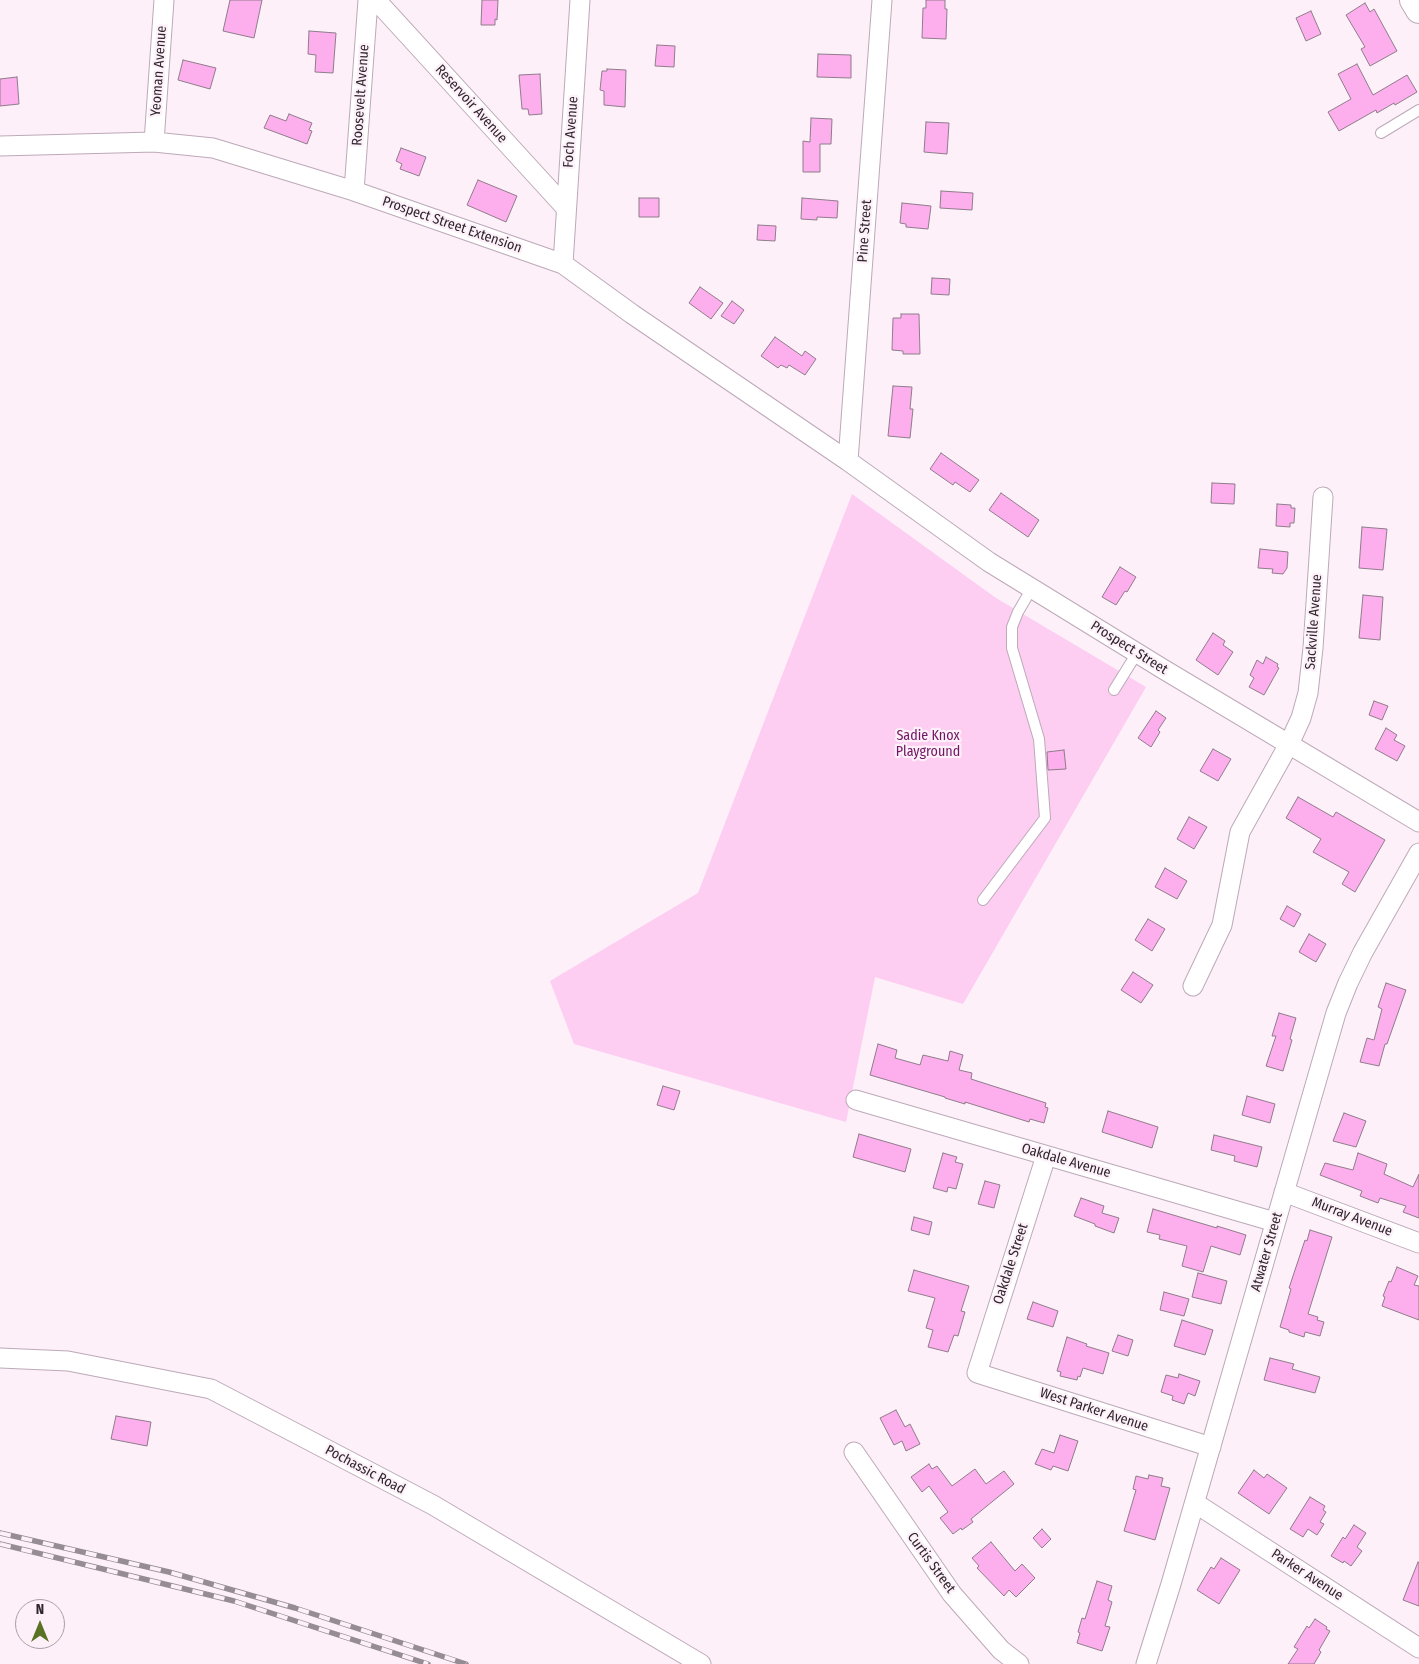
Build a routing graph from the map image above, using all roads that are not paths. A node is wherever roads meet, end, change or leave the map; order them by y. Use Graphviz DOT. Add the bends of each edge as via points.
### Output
graph roads {
  1 [pos="164,0"];
  2 [pos="368,0"];
  3 [pos="376,0"];
  4 [pos="580,0"];
  5 [pos="882,0"];
  6 [pos="1413,0"];
  7 [pos="1419,10"];
  8 [pos="1419,110"];
  9 [pos="1381,133"];
  10 [pos="154,142"];
  11 [pos="0,146"];
  12 [pos="354,191"];
  13 [pos="566,208"];
  14 [pos="562,264"];
  15 [pos="848,461"];
  16 [pos="1322,497"];
  17 [pos="1032,588"];
  18 [pos="1137,654"];
  19 [pos="1114,690"];
  20 [pos="1289,744"];
  21 [pos="1418,818"];
  22 [pos="1419,853"];
  23 [pos="983,900"];
  24 [pos="1193,986"];
  25 [pos="856,1100"];
  26 [pos="1046,1156"];
  27 [pos="1284,1192"];
  28 [pos="1276,1222"];
  29 [pos="1419,1243"];
  30 [pos="0,1358"];
  31 [pos="977,1373"];
  32 [pos="1210,1447"];
  33 [pos="854,1452"];
  34 [pos="1195,1503"];
  35 [pos="1419,1648"];
  36 [pos="701,1664"];
  37 [pos="1019,1664"];
  38 [pos="1146,1664"];
  1 -- 10 [label="street, Yeoman Avenue"];
  2 -- 12 [label="street, Roosevelt Avenue"];
  3 -- 13 [label="street, Reservoir Avenue"];
  4 -- 13 [label="street, Foch Avenue"];
  5 -- 15 [label="street, Pine Street"];
  6 -- 7 [label="main road"];
  8 -- 9 [label="lane"];
  10 -- 11 [label="street, Prospect Street Extension"];
  10 -- 12 [label="street, Prospect Street Extension" via="214,148"];
  12 -- 14 [label="street, Prospect Street Extension"];
  13 -- 14 [label="street, Foch Avenue"];
  14 -- 15 [label="street, Prospect Street Extension"];
  15 -- 17 [label="street, Prospect Street" via="989,562"];
  16 -- 20 [label="street, Sackville Avenue" via="1308,693"];
  17 -- 18 [label="street, Prospect Street"];
  17 -- 23 [label="lane" via="1012,627 1012,648 1039,739 1045,818"];
  18 -- 19 [label="lane"];
  18 -- 20 [label="street, Prospect Street"];
  20 -- 21 [label="street, Prospect Street"];
  20 -- 24 [label="street, Sackville Avenue" via="1240,832 1222,926"];
  22 -- 27 [label="street, Atwater Street" via="1363,952 1342,998"];
  25 -- 26 [label="street, Oakdale Avenue"];
  26 -- 28 [label="street, Oakdale Avenue"];
  26 -- 31 [label="street, Oakdale Street"];
  27 -- 28 [label="street, Atwater Street"];
  27 -- 29 [label="street, Murray Avenue"];
  28 -- 32 [label="street, Atwater Street"];
  30 -- 36 [label="street, Pochassic Road" via="68,1361 211,1390 433,1505"];
  31 -- 32 [label="street, West Parker Avenue"];
  32 -- 34 [label="street, Atwater Street"];
  33 -- 37 [label="street, Curtis Street" via="952,1594 1001,1650"];
  34 -- 35 [label="street, Parker Avenue"];
  34 -- 38 [label="street, Atwater Street"];
}
